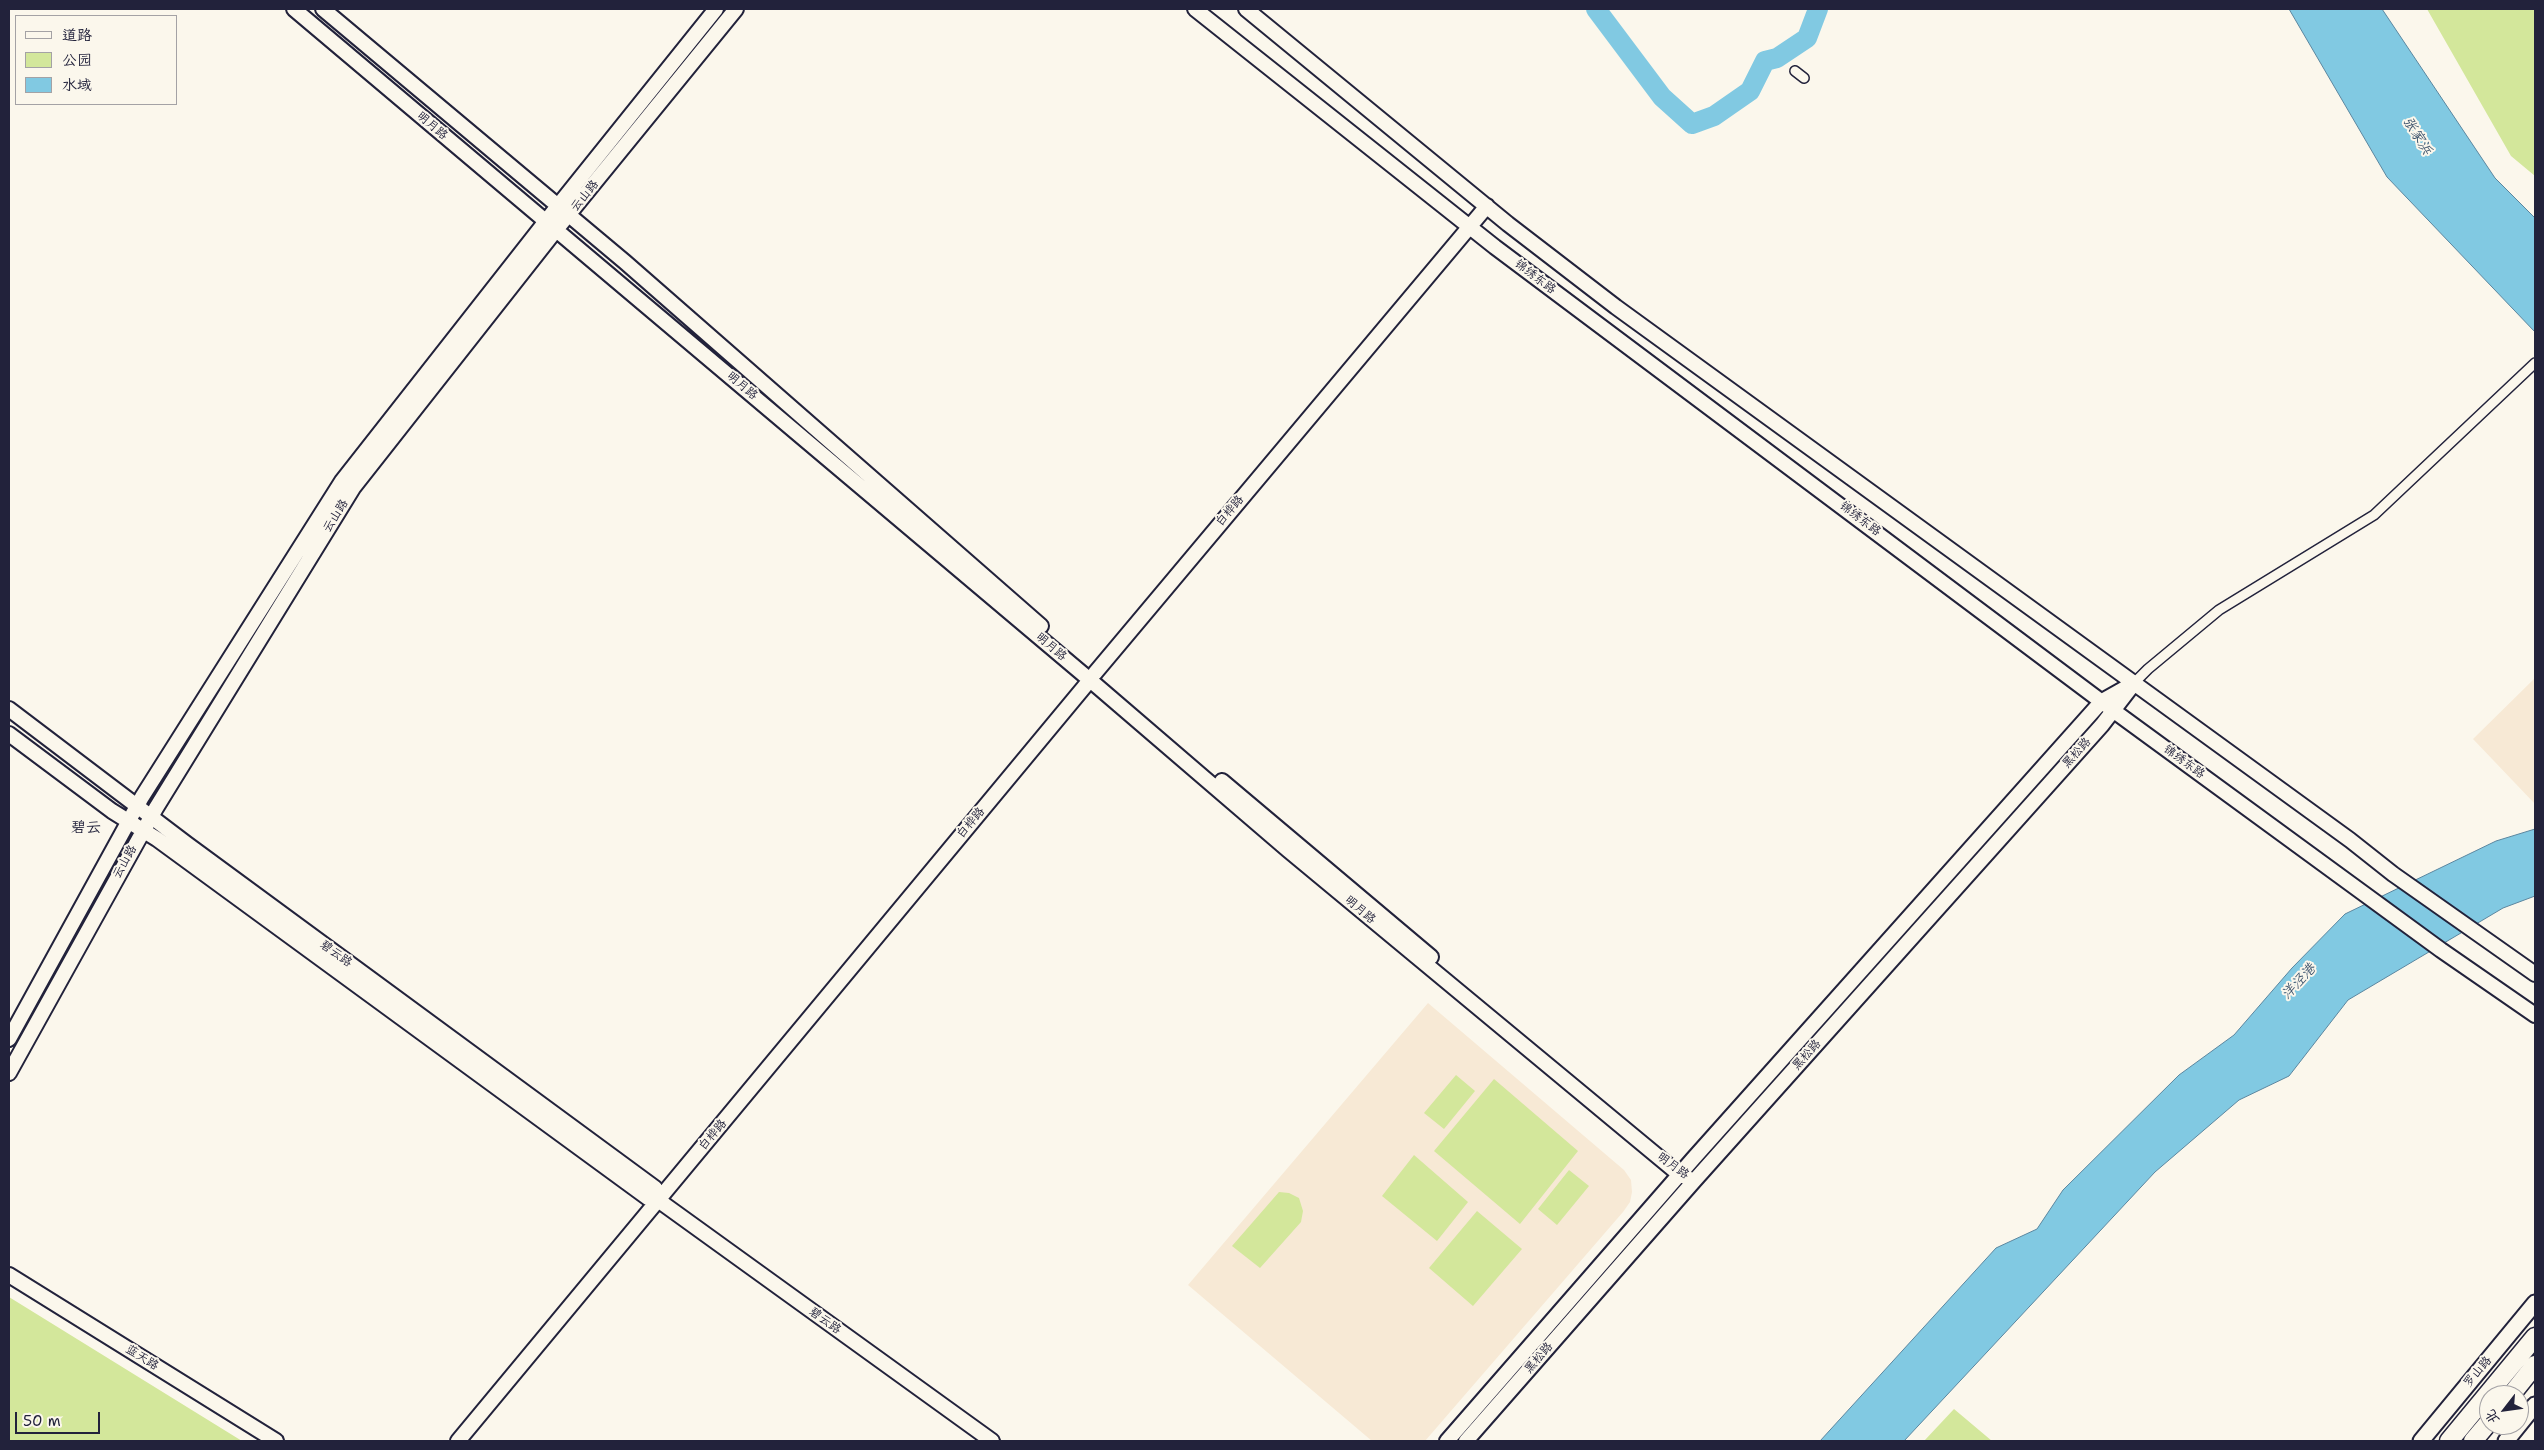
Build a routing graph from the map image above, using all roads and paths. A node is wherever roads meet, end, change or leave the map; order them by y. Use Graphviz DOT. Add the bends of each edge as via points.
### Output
graph roads {
  1 [pos="294,9"];
  2 [pos="323,9"];
  3 [pos="716,9"];
  4 [pos="736,9"];
  5 [pos="1195,9"];
  6 [pos="1246,9"];
  7 [pos="1795,71"];
  8 [pos="1804,78"];
  9 [pos="1487,206"];
  10 [pos="557,207"];
  11 [pos="569,216"];
  12 [pos="550,226"];
  13 [pos="1469,227"];
  14 [pos="2535,363"];
  15 [pos="1092,676"];
  16 [pos="2134,683"];
  17 [pos="2102,701"];
  18 [pos="9,709"];
  19 [pos="2114,711"];
  20 [pos="9,734"];
  21 [pos="137,805"];
  22 [pos="151,816"];
  23 [pos="128,820"];
  24 [pos="143,830"];
  25 [pos="2535,974"];
  26 [pos="2535,1015"];
  27 [pos="9,1039"];
  28 [pos="9,1073"];
  29 [pos="1682,1171"];
  30 [pos="1694,1181"];
  31 [pos="658,1200"];
  32 [pos="9,1275"];
  33 [pos="2535,1303"];
  34 [pos="2535,1337"];
  35 [pos="2535,1365"];
  36 [pos="2519,1385"];
  37 [pos="2535,1405"];
  38 [pos="276,1441"];
  39 [pos="458,1441"];
  40 [pos="992,1441"];
  41 [pos="1447,1441"];
  42 [pos="1466,1441"];
  43 [pos="2421,1441"];
  44 [pos="2449,1441"];
  45 [pos="2506,1441"];
  1 -- 12 [label="street, 明月路"];
  2 -- 10 [label="street, 明月路"];
  3 -- 10 [label="street, 云山路"];
  4 -- 11 [label="street, 云山路"];
  5 -- 13 [label="street, 锦绣东路"];
  6 -- 9 [label="street, 锦绣东路"];
  7 -- 8 [label="street"];
  9 -- 13 [label="street, 白桦路"];
  9 -- 16 [label="street, 锦绣东路" via="1616,307"];
  10 -- 11 [label="street, 明月路"];
  10 -- 12 [label="street, 云山路"];
  11 -- 12 [label="street, 云山路"];
  11 -- 15 [label="street, 明月路"];
  12 -- 15 [label="street, 明月路"];
  12 -- 21 [label="street, 云山路" via="342,481"];
  12 -- 22 [label="street, 云山路" via="353,488"];
  13 -- 15 [label="street, 白桦路"];
  13 -- 17 [label="street, 锦绣东路"];
  14 -- 16 [label="street, 黑松路" via="2374,515 2218,610"];
  15 -- 29 [label="street, 明月路" via="1266,832"];
  15 -- 31 [label="street, 白桦路"];
  16 -- 17 [label="street"];
  16 -- 19 [label="street, 黑松路"];
  16 -- 25 [label="street, 锦绣东路"];
  17 -- 19 [label="street, 锦绣东路"];
  17 -- 29 [label="street"];
  18 -- 21 [label="street, 碧云路"];
  19 -- 26 [label="street, 锦绣东路"];
  19 -- 30 [label="street, 黑松路"];
  20 -- 23 [label="street, 碧云路"];
  21 -- 22 [label="street, 碧云路"];
  21 -- 23 [label="street, 云山路"];
  22 -- 24 [label="street, 云山路"];
  22 -- 31 [label="street, 碧云路" via="655,1188"];
  23 -- 24 [label="street, 碧云路"];
  23 -- 27 [label="street, 云山路"];
  24 -- 28 [label="street, 云山路"];
  24 -- 31 [label="street, 碧云路" via="648,1198"];
  29 -- 30 [label="street, 明月路"];
  29 -- 41 [label="street"];
  30 -- 42 [label="street, 黑松路"];
  31 -- 39 [label="street, 白桦路"];
  31 -- 40 [label="street, 碧云路"];
  32 -- 38 [label="street, 蓝天路"];
  33 -- 43 [label="main road, 罗山路"];
  34 -- 44 [label="highway"];
  35 -- 36 [label="highway"];
  37 -- 45 [label="main road"];
}
